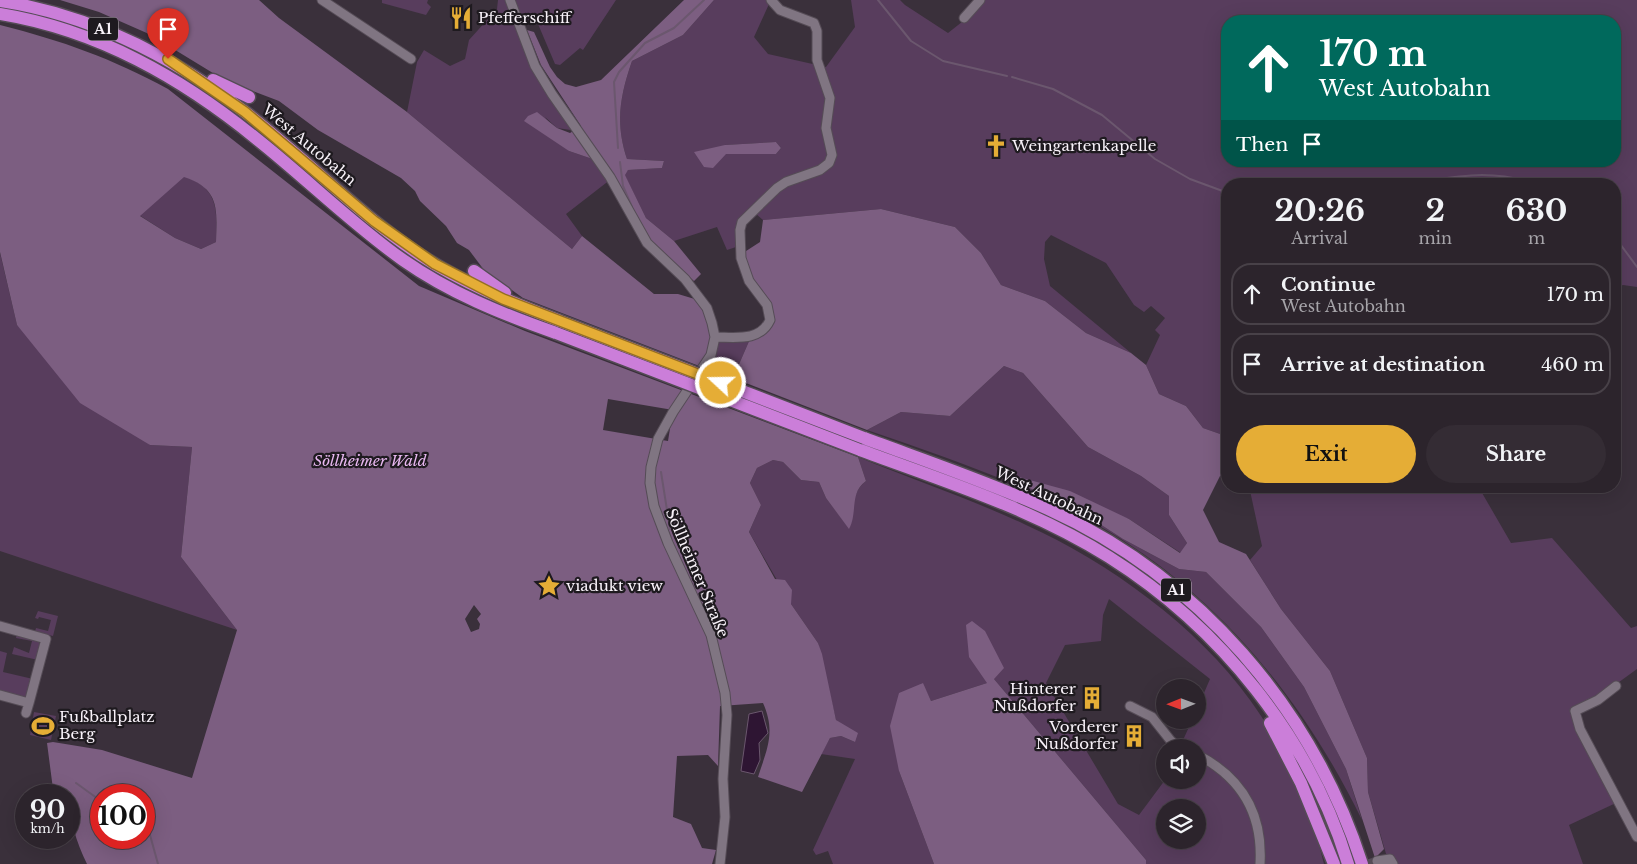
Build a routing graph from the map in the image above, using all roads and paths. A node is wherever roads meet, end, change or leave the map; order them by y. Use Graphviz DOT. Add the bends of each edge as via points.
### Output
graph roads {
  1 [pos="322,0"];
  2 [pos="510,0"];
  3 [pos="771,0"];
  4 [pos="980,0"];
  5 [pos="0,1"];
  6 [pos="0,14"];
  7 [pos="964,18"];
  8 [pos="411,59"];
  9 [pos="198,78"];
  10 [pos="249,97"];
  11 [pos="474,271"];
  12 [pos="530,310"];
  13 [pos="558,327"];
  14 [pos="715,337"];
  15 [pos="862,444"];
  16 [pos="0,626"];
  17 [pos="1616,686"];
  18 [pos="0,695"];
  19 [pos="1261,697"];
  20 [pos="28,703"];
  21 [pos="1130,706"];
  22 [pos="26,713"];
  23 [pos="1169,739"];
  24 [pos="1206,760"];
  25 [pos="1637,837"];
  26 [pos="1377,861"];
  27 [pos="720,864"];
  28 [pos="1260,864"];
  29 [pos="1334,864"];
  30 [pos="1348,864"];
  31 [pos="1362,864"];
  32 [pos="1393,864"];
  1 -- 8 [label="street"];
  2 -- 14 [label="street" via="534,66 610,177 647,243 685,279 706,308"];
  3 -- 14 [label="street" via="780,10 814,23 817,60 830,98 826,128 832,155 829,163 820,170 777,188 742,222 739,239 741,258 749,281 767,305 770,320 761,333"];
  4 -- 7 [label="street"];
  5 -- 9 [label="highway, West Autobahn / A1" via="94,25 168,59"];
  6 -- 13 [label="highway, West Autobahn / A1" via="85,36 135,57 231,118 372,236 416,268 465,297"];
  9 -- 10 [label="highway" via="210,78"];
  9 -- 12 [label="highway, West Autobahn / A1" via="245,112 412,249 470,284"];
  11 -- 12 [label="highway" via="494,287 519,299"];
  12 -- 13 [label="highway, West Autobahn / A1"];
  13 -- 15 [label="highway, A1, bridge"];
  14 -- 27 [label="street, Söllheimer Straße" via="708,362 658,439 650,484 654,506 668,543 711,635 725,693 725,817"];
  15 -- 19 [label="highway, West Autobahn / A1" via="1008,506 1109,557 1187,616 1231,660"];
  15 -- 31 [label="highway, West Autobahn / A1" via="1048,509 1107,540 1201,610 1275,692 1306,738 1329,779"];
  16 -- 20 [label="street" via="46,639"];
  17 -- 25 [label="street" via="1598,700 1575,711 1580,729"];
  18 -- 20 [label="street"];
  19 -- 29 [label="highway"];
  19 -- 30 [label="highway, West Autobahn / A1" via="1293,743 1323,798"];
  20 -- 22 [label="street"];
  21 -- 23 [label="street" via="1152,717"];
  24 -- 28 [label="street" via="1228,774 1246,798 1260,834"];
  26 -- 32 [label="street" via="1390,859"];
}
